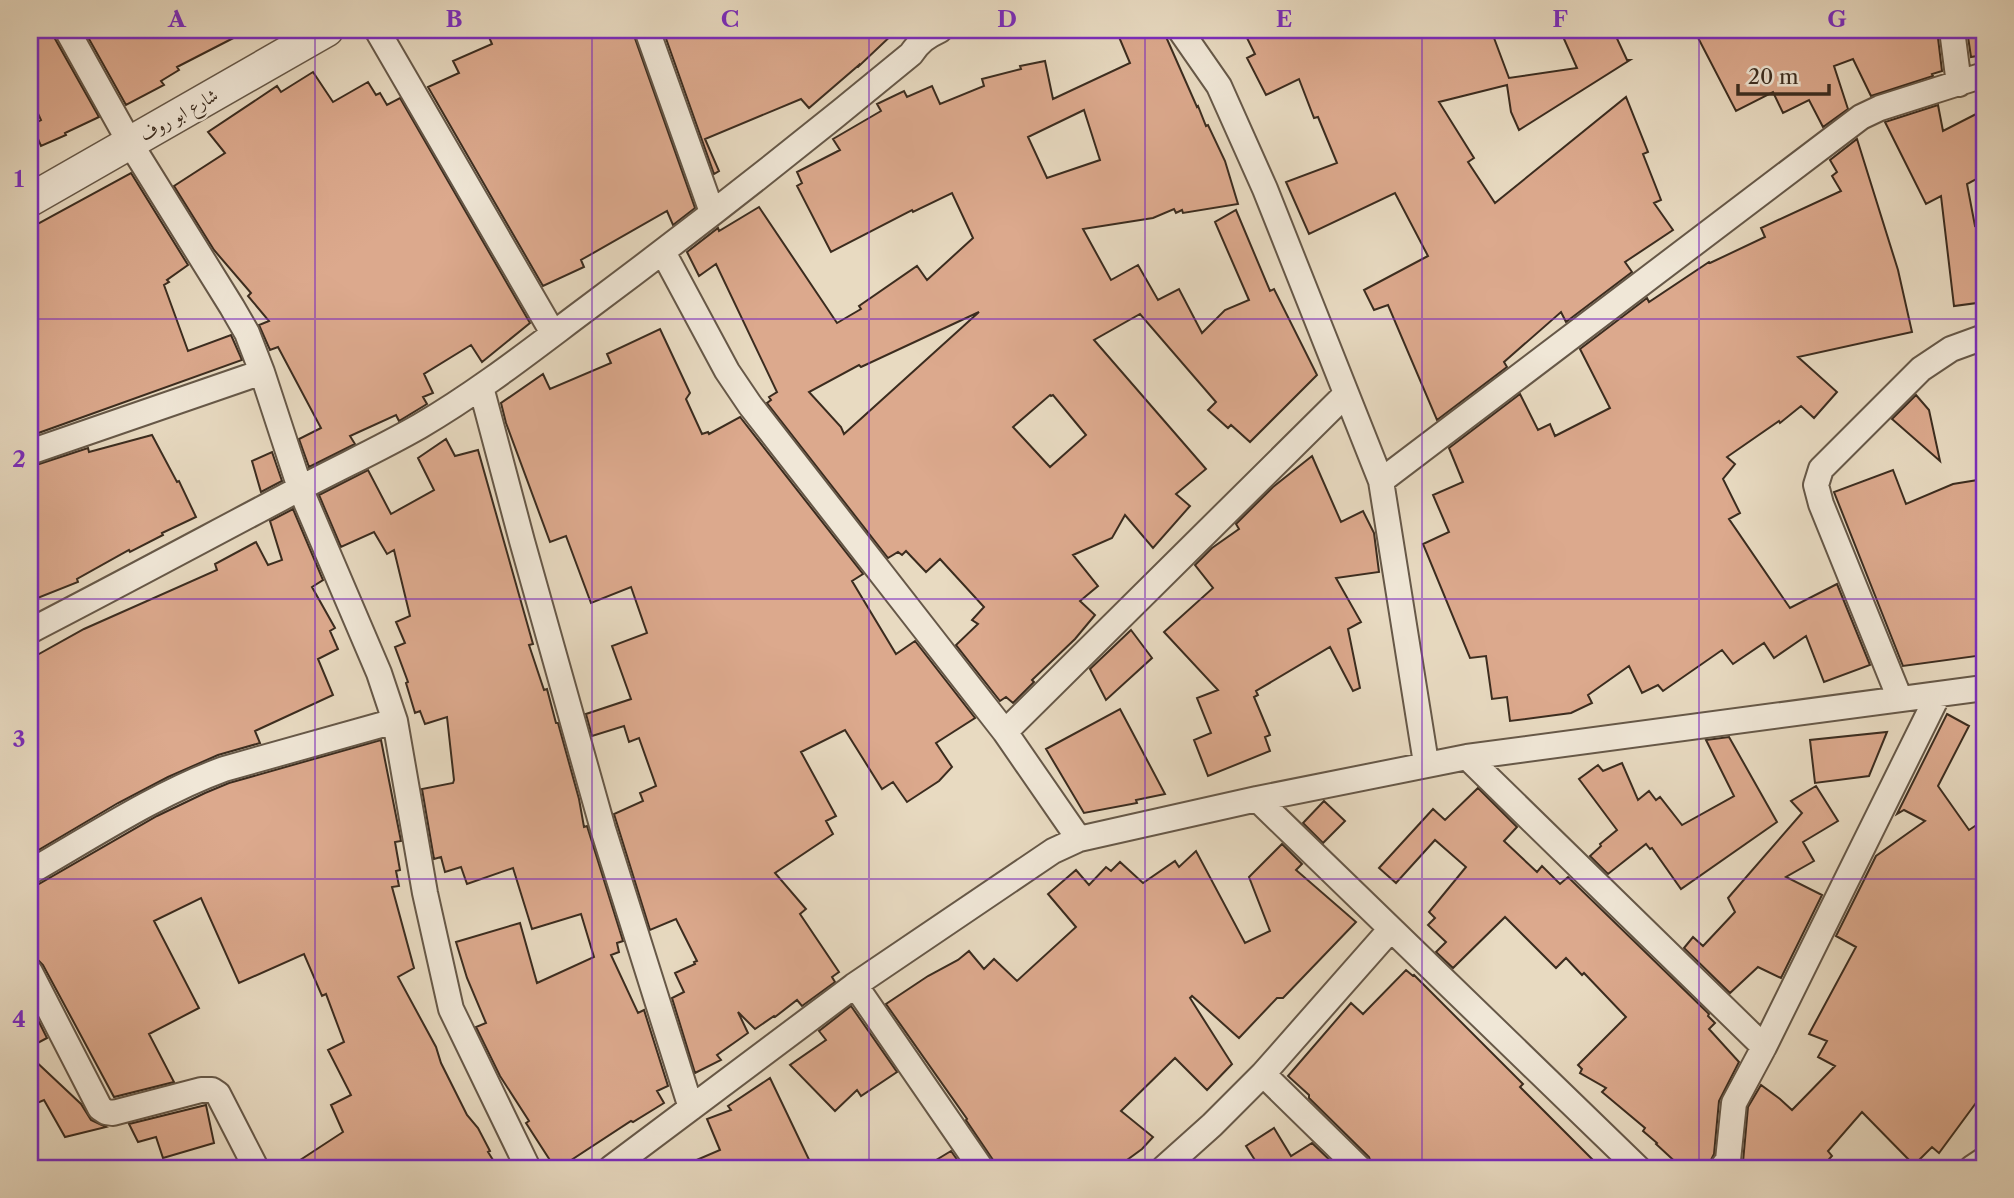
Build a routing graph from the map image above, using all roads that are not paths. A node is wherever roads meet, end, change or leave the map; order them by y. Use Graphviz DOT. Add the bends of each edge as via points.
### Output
graph roads {
  1 [pos="66,30"];
  2 [pos="327,30"];
  3 [pos="377,30"];
  4 [pos="647,30"];
  5 [pos="940,30"];
  6 [pos="1180,30"];
  7 [pos="1952,30"];
  8 [pos="1984,75"];
  9 [pos="1959,84"];
  10 [pos="130,143"];
  11 [pos="30,200"];
  12 [pos="712,212"];
  13 [pos="663,252"];
  14 [pos="553,333"];
  15 [pos="1984,337"];
  16 [pos="262,372"];
  17 [pos="481,387"];
  18 [pos="1346,394"];
  19 [pos="30,452"];
  20 [pos="1381,481"];
  21 [pos="300,488"];
  22 [pos="30,631"];
  23 [pos="1984,688"];
  24 [pos="1938,695"];
  25 [pos="1900,699"];
  26 [pos="395,721"];
  27 [pos="1005,732"];
  28 [pos="1466,757"];
  29 [pos="1426,764"];
  30 [pos="1257,799"];
  31 [pos="1079,839"];
  32 [pos="30,872"];
  33 [pos="1390,930"];
  34 [pos="30,972"];
  35 [pos="855,985"];
  36 [pos="1765,1047"];
  37 [pos="1263,1074"];
  38 [pos="691,1108"];
  39 [pos="1984,1160"];
  40 [pos="256,1168"];
  41 [pos="527,1168"];
  42 [pos="611,1168"];
  43 [pos="981,1168"];
  44 [pos="1164,1168"];
  45 [pos="1359,1168"];
  46 [pos="1638,1168"];
  47 [pos="1722,1168"];
  48 [pos="1972,1168"];
  1 -- 10 [label="street"];
  2 -- 10 [label="street, شارع ابو روف"];
  3 -- 14 [label="street"];
  4 -- 12 [label="street"];
  5 -- 12 [label="street" via="928,35 802,145"];
  6 -- 18 [label="street" via="1224,98"];
  7 -- 9 [label="street"];
  8 -- 9 [label="street"];
  9 -- 20 [label="street" via="1861,117"];
  10 -- 11 [label="street, شارع ابو روف"];
  10 -- 16 [label="street" via="247,333"];
  12 -- 13 [label="street"];
  13 -- 14 [label="street"];
  13 -- 27 [label="street" via="727,372 750,405"];
  14 -- 17 [label="street"];
  15 -- 25 [label="street" via="1951,349 1921,369 1822,469 1816,485"];
  16 -- 19 [label="street"];
  16 -- 21 [label="street"];
  17 -- 21 [label="street" via="420,426"];
  17 -- 38 [label="street" via="603,829"];
  18 -- 20 [label="street"];
  18 -- 27 [label="street"];
  20 -- 29 [label="street"];
  21 -- 22 [label="street"];
  21 -- 26 [label="street"];
  23 -- 24 [label="street"];
  24 -- 25 [label="street"];
  24 -- 36 [label="street"];
  25 -- 28 [label="street"];
  26 -- 32 [label="street" via="199,778"];
  26 -- 41 [label="street" via="451,1009"];
  27 -- 31 [label="street"];
  28 -- 29 [label="street"];
  28 -- 36 [label="street"];
  29 -- 30 [label="street"];
  30 -- 31 [label="street"];
  30 -- 33 [label="street"];
  31 -- 35 [label="street" via="1053,851"];
  33 -- 37 [label="street"];
  33 -- 46 [label="street"];
  34 -- 40 [label="street" via="100,1108 113,1113 212,1090"];
  35 -- 38 [label="street"];
  35 -- 43 [label="street"];
  36 -- 47 [label="street" via="1734,1103 1728,1160"];
  37 -- 44 [label="street"];
  37 -- 45 [label="street"];
  38 -- 42 [label="street"];
  39 -- 48 [label="street"];
}
